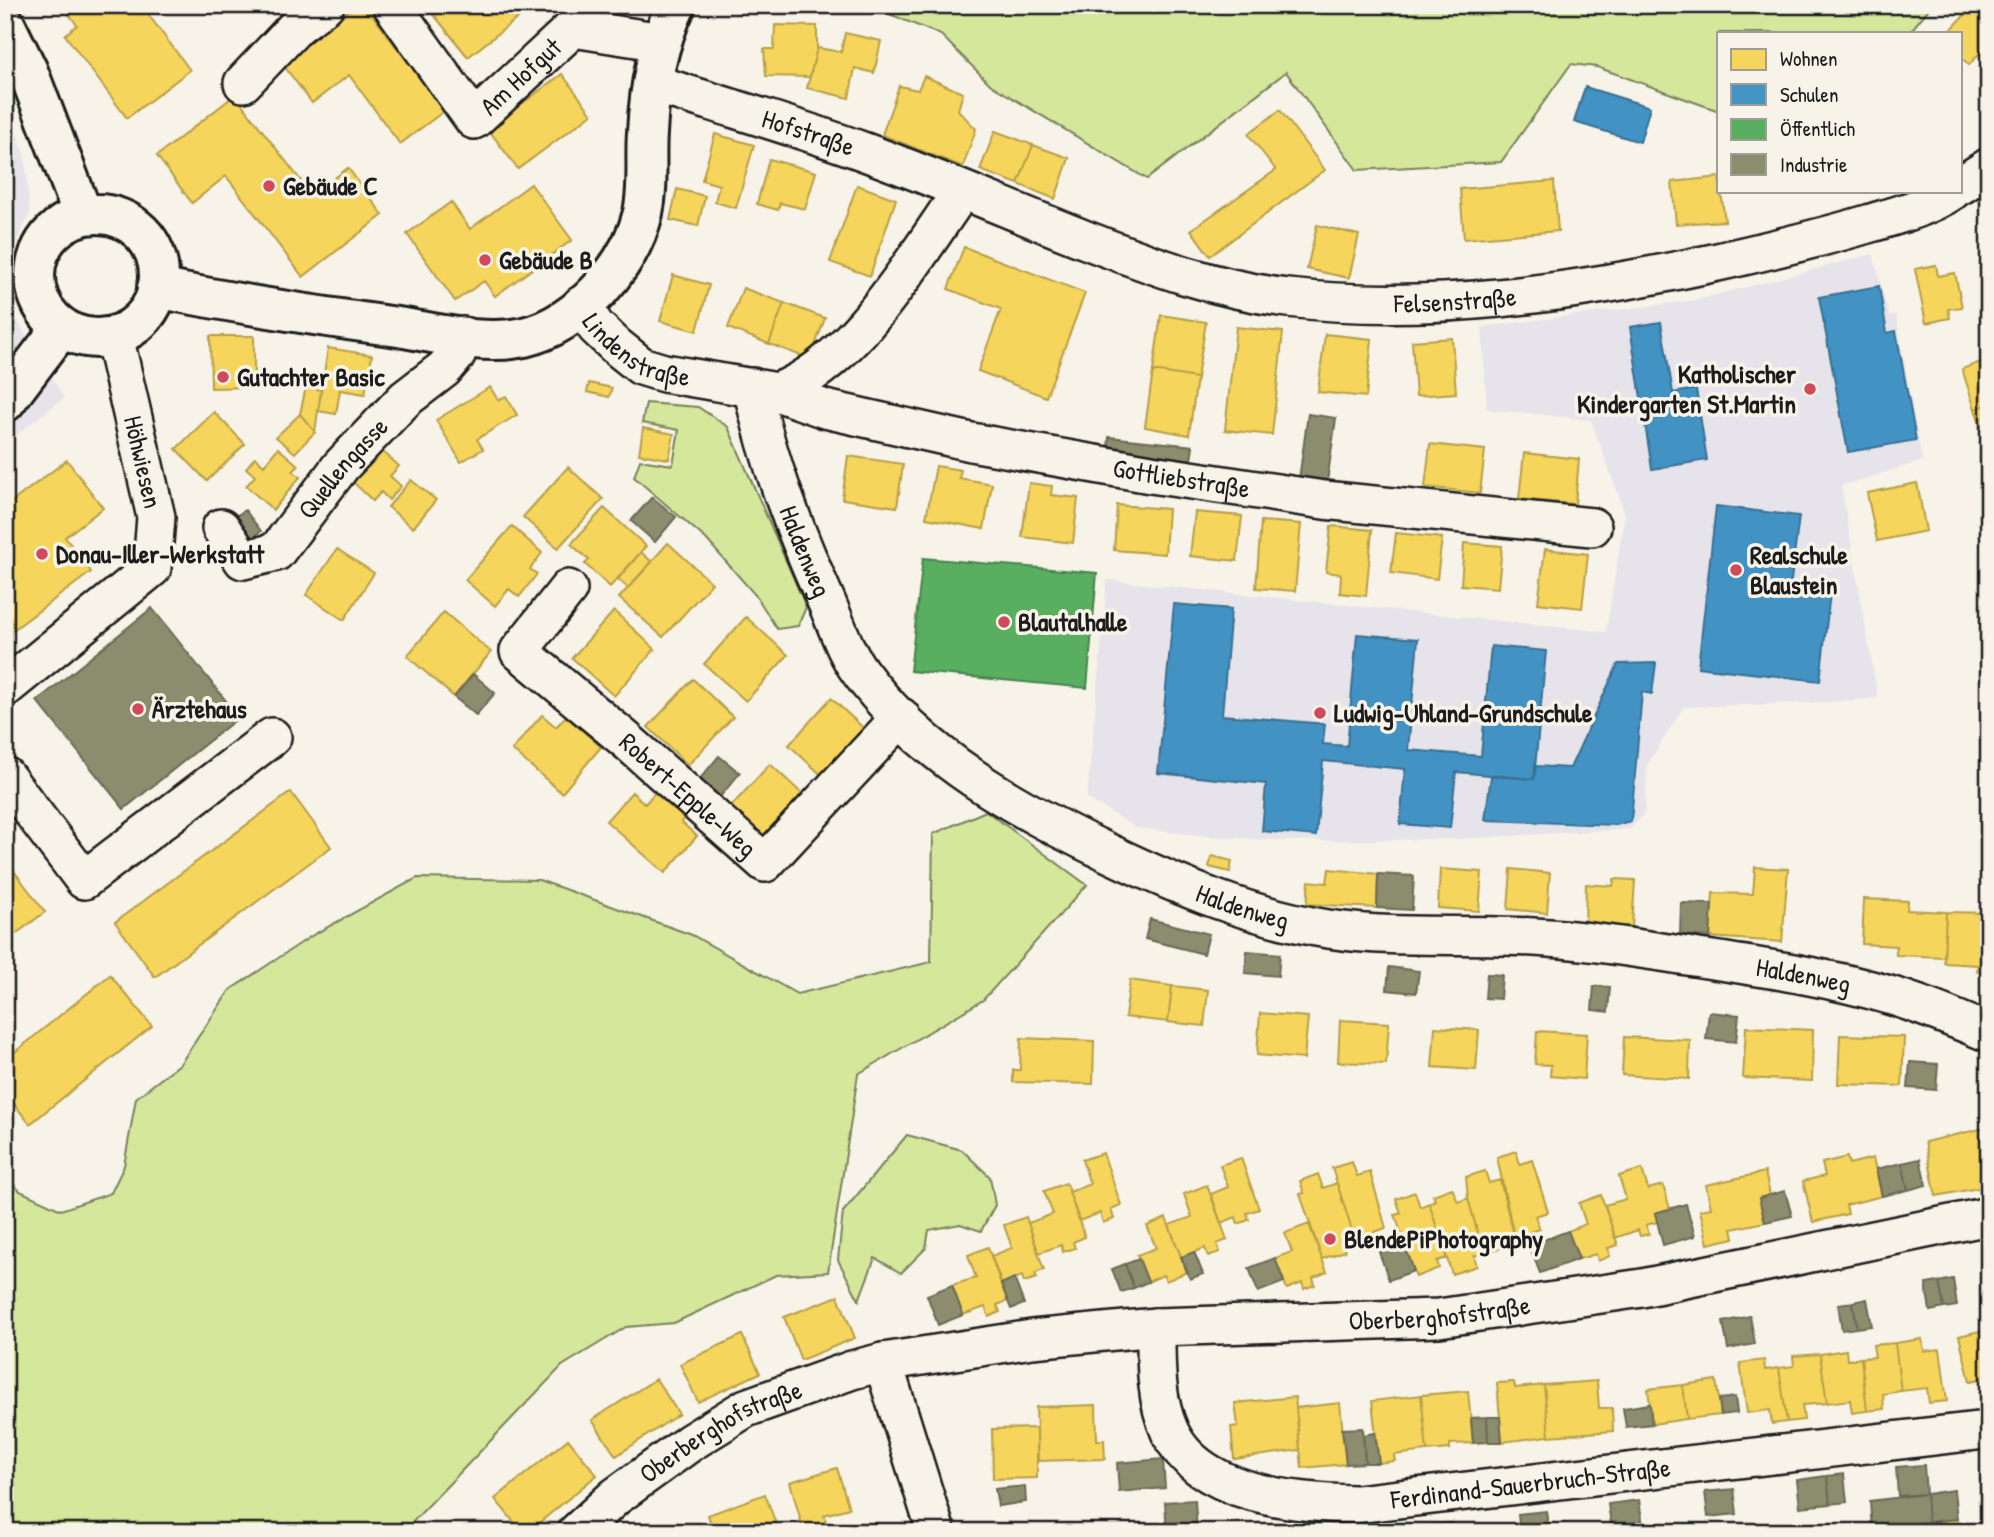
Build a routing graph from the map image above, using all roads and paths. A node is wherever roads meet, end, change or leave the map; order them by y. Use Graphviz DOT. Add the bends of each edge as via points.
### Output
graph roads {
  1 [pos="325,5"];
  2 [pos="392,5"];
  3 [pos="676,5"];
  4 [pos="5,24"];
  5 [pos="662,42"];
  6 [pos="243,83"];
  7 [pos="652,83"];
  8 [pos="1989,167"];
  9 [pos="1962,184"];
  10 [pos="962,191"];
  11 [pos="1950,192"];
  12 [pos="83,215"];
  13 [pos="157,288"];
  14 [pos="581,305"];
  15 [pos="62,327"];
  16 [pos="114,335"];
  17 [pos="463,336"];
  18 [pos="764,389"];
  19 [pos="5,402"];
  20 [pos="1592,527"];
  21 [pos="221,528"];
  22 [pos="568,589"];
  23 [pos="5,688"];
  24 [pos="901,718"];
  25 [pos="272,737"];
  26 [pos="5,776"];
  27 [pos="1989,1033"];
  28 [pos="1989,1216"];
  29 [pos="1156,1327"];
  30 [pos="883,1362"];
  31 [pos="1978,1431"];
  32 [pos="577,1532"];
  33 [pos="936,1532"];
  1 -- 6 [label="street" via="297,26"];
  2 -- 5 [label="street, Am Hofgut" via="474,120 573,28"];
  3 -- 5 [label="street"];
  4 -- 12 [label="street" via="28,71"];
  5 -- 7 [label="street"];
  7 -- 10 [label="street, Hofstraße" via="865,152"];
  7 -- 14 [label="street" via="643,213 629,249 610,279"];
  8 -- 9 [label="street"];
  10 -- 11 [label="street, Felsenstraße" via="1204,281 1285,298 1352,303 1510,296 1692,267 1814,241 1900,215"];
  10 -- 18 [label="street" via="848,342 796,384"];
  12 -- 13 [label="street" via="123,219 140,231 158,268"];
  12 -- 15 [label="street" via="63,223 48,237 34,274 47,313"];
  13 -- 16 [label="street" via="149,309 134,326"];
  13 -- 17 [label="street, Lindenstraße"];
  14 -- 17 [label="street, Lindenstraße" via="524,337"];
  14 -- 18 [label="street, Lindenstraße" via="596,327 641,366"];
  15 -- 16 [label="street" via="96,338"];
  15 -- 19 [label="street"];
  16 -- 23 [label="street, Höhwiesen" via="156,517 152,568"];
  17 -- 21 [label="street, Quellengasse" via="450,362 405,399 341,466 276,552 243,560"];
  18 -- 20 [label="street, Gottliebstraße" via="825,409 971,442 1151,474 1324,499"];
  18 -- 24 [label="street, Haldenweg" via="764,441 799,539 857,669"];
  22 -- 24 [label="street, Robert-Epple-Weg" via="519,651 765,863"];
  24 -- 27 [label="street, Haldenweg" via="979,783 1041,821 1138,867 1264,915 1326,929 1386,935 1550,938 1803,975 1888,995"];
  25 -- 26 [label="street" via="85,880"];
  28 -- 29 [label="street, Oberberghofstraße" via="1642,1288 1439,1318"];
  29 -- 30 [label="street, Oberberghofstraße" via="1032,1339"];
  29 -- 31 [label="street, Ferdinand-Sauerbruch-Straße" via="1160,1402 1171,1433 1188,1456 1208,1474 1241,1488 1316,1503 1356,1504"];
  30 -- 32 [label="street, Oberberghofstraße" via="746,1408 615,1497"];
  30 -- 33 [label="street"];
}
